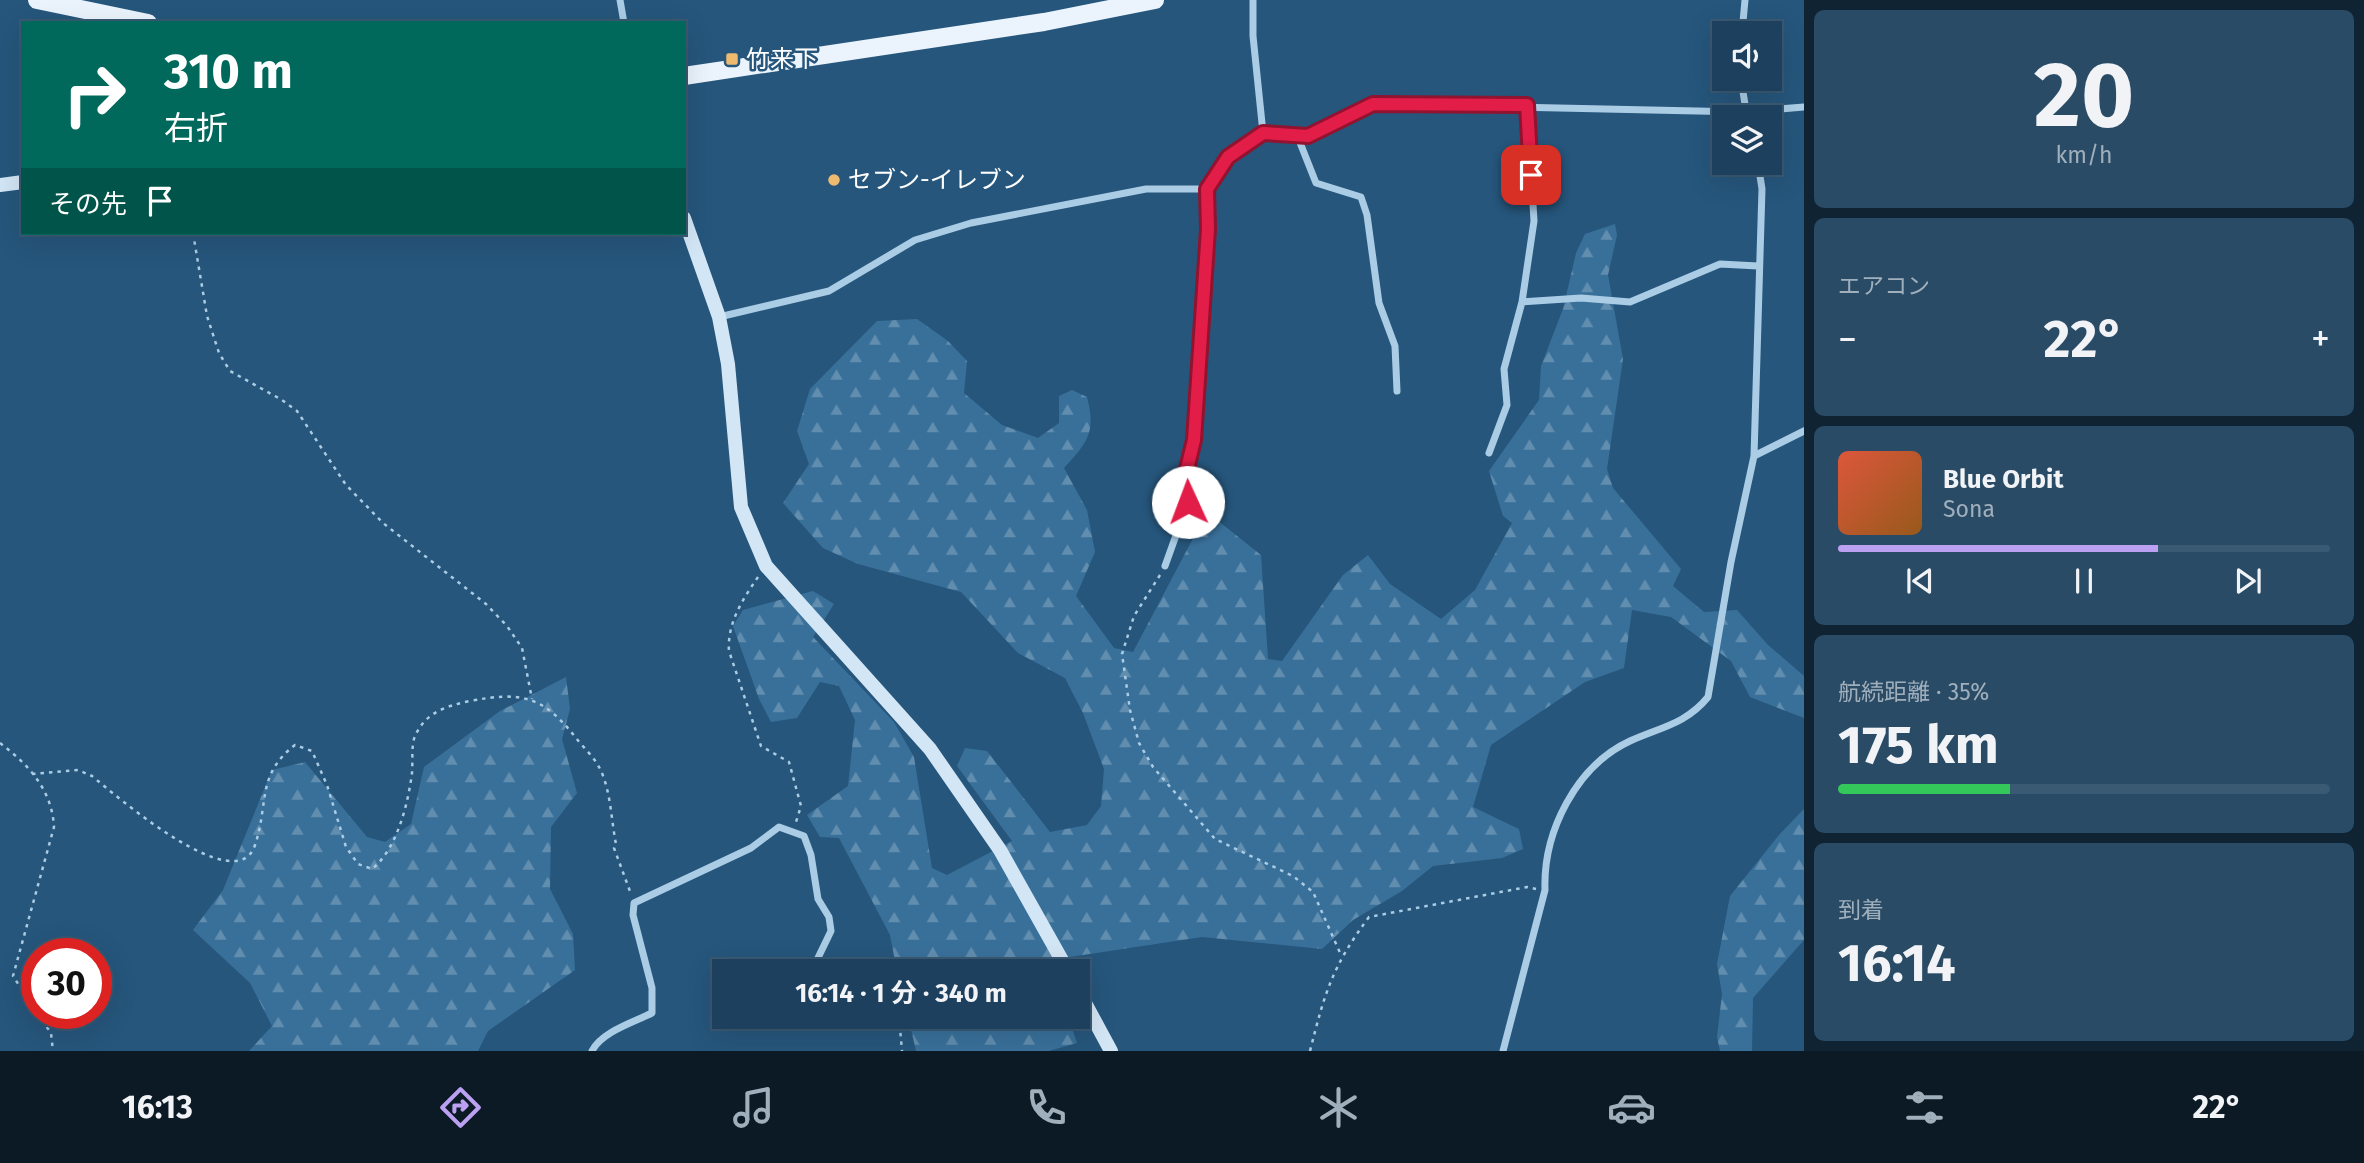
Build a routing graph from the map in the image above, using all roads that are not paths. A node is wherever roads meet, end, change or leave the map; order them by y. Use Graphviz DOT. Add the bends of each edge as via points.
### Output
graph roads {
  1 [pos="37,0"];
  2 [pos="620,0"];
  3 [pos="1155,0"];
  4 [pos="1253,0"];
  5 [pos="1745,0"];
  6 [pos="138,21"];
  7 [pos="624,21"];
  8 [pos="1743,21"];
  9 [pos="686,76"];
  10 [pos="1527,105"];
  11 [pos="1804,107"];
  12 [pos="1782,110"];
  13 [pos="1712,113"];
  14 [pos="1263,133"];
  15 [pos="1297,135"];
  16 [pos="1760,175"];
  17 [pos="21,182"];
  18 [pos="0,185"];
  19 [pos="1207,189"];
  20 [pos="686,224"];
  21 [pos="1758,267"];
  22 [pos="1522,302"];
  23 [pos="719,317"];
  24 [pos="1397,391"];
  25 [pos="1804,431"];
  26 [pos="1489,453"];
  27 [pos="1754,456"];
  28 [pos="1165,566"];
  29 [pos="817,959"];
  30 [pos="1061,959"];
  31 [pos="1090,1012"];
  32 [pos="592,1051"];
  33 [pos="1111,1051"];
  34 [pos="1503,1051"];
  1 -- 6 [label="main road"];
  2 -- 7 [label="street"];
  3 -- 9 [label="main road" via="1044,22"];
  4 -- 14 [label="street" via="1252,36"];
  5 -- 8 [label="street"];
  10 -- 13 [label="street"];
  10 -- 15 [label="street" via="1373,104 1308,136"];
  10 -- 22 [label="street" via="1534,221"];
  11 -- 12 [label="street"];
  14 -- 15 [label="street"];
  14 -- 19 [label="street" via="1228,157"];
  15 -- 24 [label="street" via="1316,183 1361,197 1379,303 1395,346"];
  16 -- 21 [label="street"];
  17 -- 18 [label="street"];
  19 -- 23 [label="street" via="1146,189 971,223 915,240 829,290"];
  19 -- 28 [label="street" via="1194,440 1184,481 1188,502"];
  20 -- 23 [label="street"];
  21 -- 22 [label="street" via="1720,264 1630,302 1581,298"];
  21 -- 27 [label="street"];
  22 -- 26 [label="street" via="1504,369 1507,405"];
  23 -- 30 [label="street" via="730,377 741,507 766,566 929,749 1000,850"];
  25 -- 27 [label="street"];
  27 -- 34 [label="street" via="1708,697 1695,714 1628,742 1584,775 1560,817 1544,866 1545,890"];
  29 -- 32 [label="street" via="831,931 830,916 818,899 804,836 779,827 751,848 634,903 652,988 652,1013 618,1030"];
  31 -- 33 [label="street"];
}
